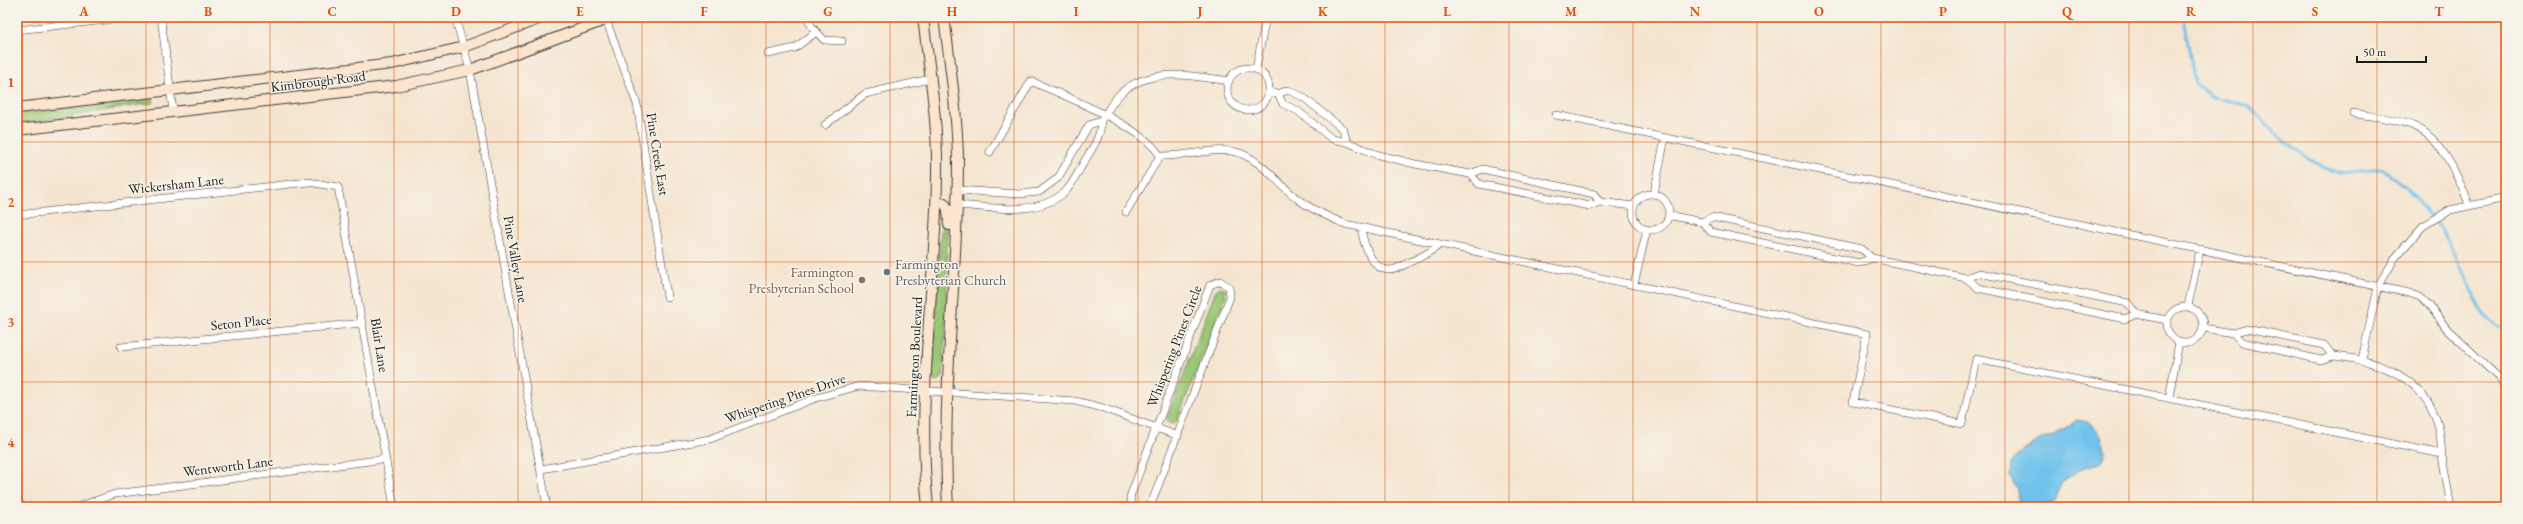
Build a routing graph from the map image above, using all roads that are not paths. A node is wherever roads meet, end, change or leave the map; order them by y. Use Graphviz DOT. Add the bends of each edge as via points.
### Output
graph roads {
  1 [pos="133,17"];
  2 [pos="161,17"];
  3 [pos="455,17"];
  4 [pos="544,17"];
  5 [pos="807,17"];
  6 [pos="922,17"];
  7 [pos="944,17"];
  8 [pos="1266,17"];
  9 [pos="608,18"];
  10 [pos="17,30"];
  11 [pos="816,32"];
  12 [pos="842,41"];
  13 [pos="464,47"];
  14 [pos="768,54"];
  15 [pos="1256,69"];
  16 [pos="470,70"];
  17 [pos="930,79"];
  18 [pos="1229,81"];
  19 [pos="171,90"];
  20 [pos="1269,92"];
  21 [pos="1278,94"];
  22 [pos="1308,101"];
  23 [pos="17,108"];
  24 [pos="173,112"];
  25 [pos="1300,112"];
  26 [pos="2353,113"];
  27 [pos="1556,115"];
  28 [pos="1103,118"];
  29 [pos="825,125"];
  30 [pos="17,130"];
  31 [pos="1665,138"];
  32 [pos="1347,142"];
  33 [pos="990,152"];
  34 [pos="1160,156"];
  35 [pos="1470,174"];
  36 [pos="338,187"];
  37 [pos="957,190"];
  38 [pos="1654,194"];
  39 [pos="2506,198"];
  40 [pos="1600,202"];
  41 [pos="940,203"];
  42 [pos="2469,204"];
  43 [pos="957,205"];
  44 [pos="1634,206"];
  45 [pos="1126,212"];
  46 [pos="17,215"];
  47 [pos="1668,215"];
  48 [pos="1702,222"];
  49 [pos="1361,227"];
  50 [pos="1647,229"];
  51 [pos="1439,245"];
  52 [pos="2200,249"];
  53 [pos="1872,258"];
  54 [pos="1966,278"];
  55 [pos="1634,285"];
  56 [pos="2378,287"];
  57 [pos="952,295"];
  58 [pos="667,297"];
  59 [pos="2188,306"];
  60 [pos="2136,314"];
  61 [pos="2167,320"];
  62 [pos="363,322"];
  63 [pos="2203,328"];
  64 [pos="2233,333"];
  65 [pos="2179,342"];
  66 [pos="121,347"];
  67 [pos="2333,356"];
  68 [pos="2362,359"];
  69 [pos="2506,388"];
  70 [pos="926,390"];
  71 [pos="947,391"];
  72 [pos="2169,398"];
  73 [pos="1157,428"];
  74 [pos="1178,436"];
  75 [pos="2442,454"];
  76 [pos="385,459"];
  77 [pos="541,469"];
  78 [pos="17,497"];
  79 [pos="22,507"];
  80 [pos="77,507"];
  81 [pos="394,507"];
  82 [pos="547,507"];
  83 [pos="928,507"];
  84 [pos="948,507"];
  85 [pos="1132,507"];
  86 [pos="1150,507"];
  87 [pos="2451,507"];
  1 -- 10 [label="street"];
  2 -- 19 [label="street"];
  3 -- 13 [label="street, Pine Valley Lane"];
  4 -- 13 [label="street, Kimbrough Road"];
  5 -- 11 [label="street"];
  6 -- 17 [label="street, Farmington Boulevard"];
  7 -- 37 [label="street" via="955,102"];
  8 -- 15 [label="street"];
  9 -- 16 [label="street, Kimbrough Road"];
  9 -- 58 [label="street, Pine Creek East" via="637,104"];
  11 -- 12 [label="street" via="824,40"];
  11 -- 14 [label="street" via="795,48"];
  13 -- 16 [label="street, Pine Valley Lane"];
  13 -- 19 [label="street, Kimbrough Road" via="392,64"];
  15 -- 18 [label="street" via="1237,71"];
  15 -- 20 [label="street" via="1266,79"];
  16 -- 24 [label="street, Kimbrough Road" via="396,86"];
  16 -- 77 [label="street, Pine Valley Lane"];
  17 -- 29 [label="street" via="865,94"];
  17 -- 41 [label="street, Farmington Boulevard"];
  18 -- 20 [label="street" via="1227,88 1231,100 1242,109 1262,105"];
  18 -- 28 [label="street" via="1172,74 1150,77 1121,92"];
  19 -- 23 [label="street, Kimbrough Road"];
  19 -- 24 [label="street"];
  20 -- 21 [label="street"];
  21 -- 22 [label="street" via="1288,90"];
  21 -- 25 [label="street" via="1283,104"];
  22 -- 25 [label="street"];
  22 -- 32 [label="street" via="1342,129"];
  24 -- 30 [label="street, Kimbrough Road"];
  25 -- 32 [label="street" via="1332,139"];
  26 -- 42 [label="street" via="2414,126 2430,136 2458,176"];
  27 -- 31 [label="street"];
  28 -- 33 [label="street" via="1031,81"];
  28 -- 34 [label="street" via="1155,146"];
  28 -- 37 [label="street" via="1089,125 1058,178 1039,192 1024,194"];
  28 -- 43 [label="street" via="1101,133 1064,193 1056,198 1041,204 1015,208"];
  31 -- 38 [label="street"];
  31 -- 52 [label="street"];
  32 -- 35 [label="street" via="1392,159"];
  34 -- 45 [label="street"];
  34 -- 49 [label="street" via="1179,157 1222,150 1236,152 1249,158 1300,201 1316,211 1345,224"];
  35 -- 40 [label="street" via="1479,184 1590,206"];
  35 -- 40 [label="street" via="1483,169 1497,172 1594,194"];
  36 -- 46 [label="street, Wickersham Lane" via="308,182"];
  36 -- 62 [label="street, Blair Lane"];
  37 -- 43 [label="street"];
  38 -- 44 [label="street" via="1640,197"];
  38 -- 47 [label="street" via="1666,202"];
  39 -- 42 [label="street"];
  40 -- 44 [label="street"];
  41 -- 43 [label="street"];
  41 -- 57 [label="street" via="950,213 948,259"];
  41 -- 70 [label="street, Farmington Boulevard"];
  42 -- 56 [label="street" via="2427,223 2395,258"];
  43 -- 57 [label="street"];
  44 -- 50 [label="street" via="1634,218"];
  47 -- 48 [label="street"];
  47 -- 50 [label="street" via="1658,228"];
  48 -- 53 [label="street" via="1711,232 1859,263"];
  48 -- 53 [label="street" via="1712,216 1862,248"];
  49 -- 51 [label="street"];
  49 -- 51 [label="street" via="1368,251 1375,263 1383,269 1400,267 1430,253"];
  50 -- 55 [label="street"];
  51 -- 55 [label="street"];
  52 -- 56 [label="street"];
  52 -- 59 [label="street"];
  53 -- 54 [label="street"];
  54 -- 60 [label="street" via="1978,288 2125,319"];
  54 -- 60 [label="street" via="1979,273 2128,303"];
  55 -- 72 [label="street" via="1867,334 1853,402 1962,424 1976,359"];
  56 -- 68 [label="street"];
  56 -- 69 [label="street" via="2420,297 2447,329 2498,377"];
  57 -- 71 [label="street"];
  59 -- 61 [label="street" via="2176,309"];
  59 -- 63 [label="street" via="2201,316"];
  60 -- 61 [label="street"];
  61 -- 65 [label="street" via="2170,335"];
  62 -- 66 [label="street, Seton Place"];
  62 -- 76 [label="street, Blair Lane"];
  63 -- 64 [label="street"];
  63 -- 65 [label="street" via="2197,339 2192,342"];
  64 -- 67 [label="street" via="2242,342 2285,352 2321,360"];
  64 -- 67 [label="street" via="2247,329 2324,345"];
  65 -- 72 [label="street"];
  67 -- 68 [label="street"];
  68 -- 75 [label="street" via="2400,375 2419,391 2427,401 2439,428"];
  70 -- 71 [label="street, Whispering Pines Drive"];
  70 -- 77 [label="street, Whispering Pines Drive" via="859,386 816,398 710,439"];
  70 -- 83 [label="street, Farmington Boulevard" via="925,470"];
  71 -- 73 [label="street, Whispering Pines Drive" via="1075,401 1103,408"];
  71 -- 84 [label="street" via="945,435"];
  72 -- 75 [label="street"];
  73 -- 74 [label="street, Whispering Pines Circle"];
  73 -- 74 [label="street, Whispering Pines Circle" via="1210,286 1216,281 1224,282 1229,288 1230,297"];
  73 -- 85 [label="street, Whispering Pines Circle" via="1130,497"];
  74 -- 86 [label="street, Whispering Pines Circle"];
  75 -- 87 [label="street"];
  76 -- 80 [label="street, Wentworth Lane" via="115,494"];
  76 -- 81 [label="street, Blair Lane"];
  77 -- 82 [label="street, Pine Valley Lane"];
  78 -- 79 [label="street"];
}
